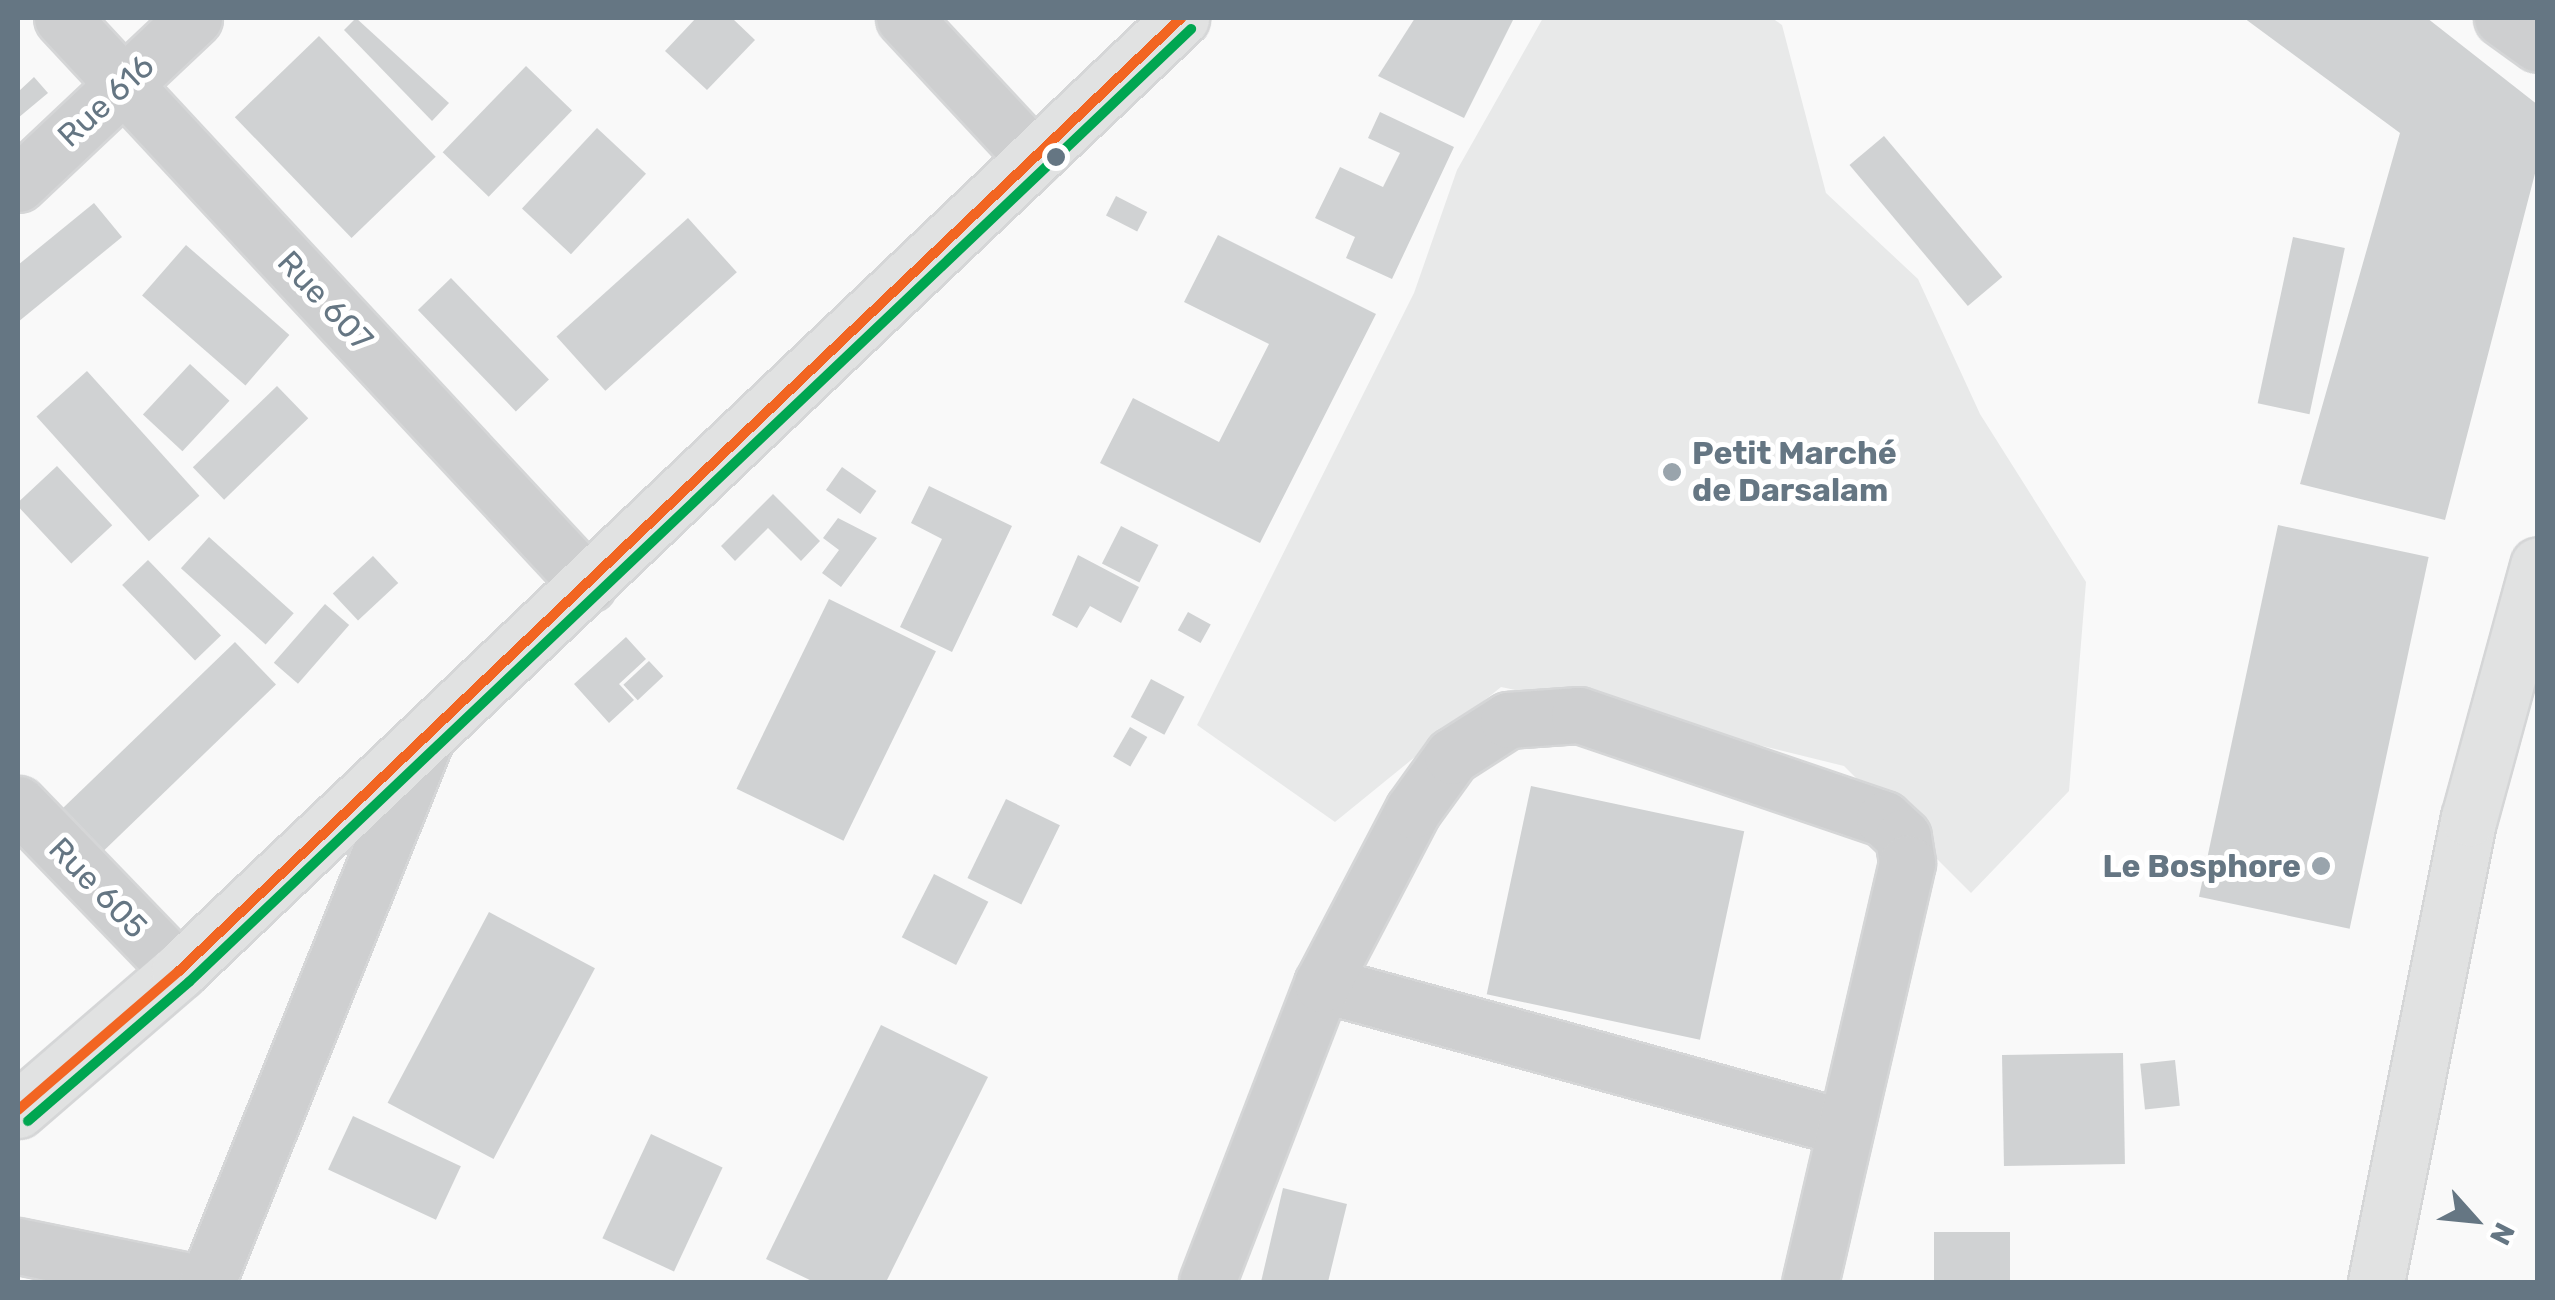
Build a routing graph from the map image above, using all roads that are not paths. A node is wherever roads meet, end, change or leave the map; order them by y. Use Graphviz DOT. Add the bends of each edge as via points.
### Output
graph roads {
  1 [pos="62,18"];
  2 [pos="194,18"];
  3 [pos="904,18"];
  4 [pos="1181,18"];
  5 [pos="2502,18"];
  6 [pos="2538,44"];
  7 [pos="124,84"];
  8 [pos="1034,158"];
  9 [pos="18,184"];
  10 [pos="2538,566"];
  11 [pos="588,584"];
  12 [pos="426,738"];
  13 [pos="18,804"];
  14 [pos="178,972"];
  15 [pos="1322,984"];
  16 [pos="18,1110"];
  17 [pos="1846,1128"];
  18 [pos="18,1246"];
  19 [pos="194,1282"];
  20 [pos="208,1282"];
  21 [pos="1207,1282"];
  22 [pos="1810,1282"];
  23 [pos="2376,1282"];
  1 -- 7 [label="street, Rue 607"];
  2 -- 7 [label="street, Rue 616"];
  3 -- 8 [label="street"];
  4 -- 8 [label="main road"];
  5 -- 6 [label="street"];
  7 -- 9 [label="street, Rue 616"];
  7 -- 11 [label="street, Rue 607"];
  8 -- 11 [label="main road"];
  10 -- 23 [label="main road" via="2469,818"];
  11 -- 12 [label="main road"];
  12 -- 14 [label="main road"];
  12 -- 20 [label="street"];
  13 -- 14 [label="street, Rue 605"];
  14 -- 16 [label="main road"];
  15 -- 17 [label="street"];
  15 -- 17 [label="street" via="1452,756 1508,720 1579,715 1884,820 1903,837 1907,863"];
  15 -- 21 [label="street"];
  17 -- 22 [label="street"];
  18 -- 19 [label="street"];
}
